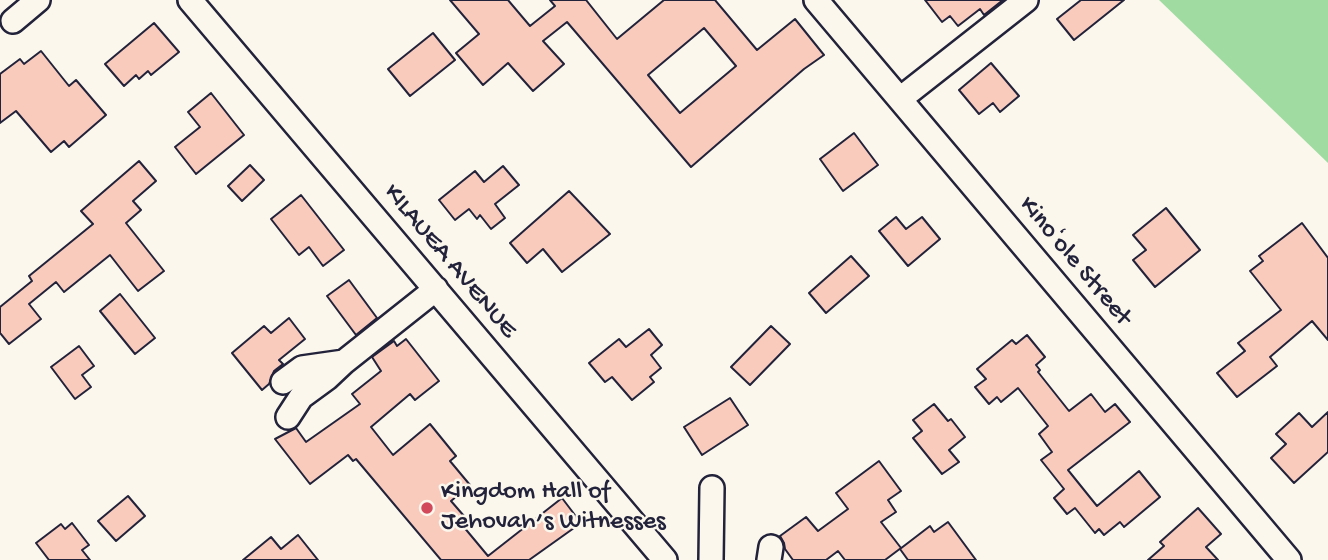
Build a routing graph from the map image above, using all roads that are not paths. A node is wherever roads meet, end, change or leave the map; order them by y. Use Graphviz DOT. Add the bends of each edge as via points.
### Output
graph roads {
  1 [pos="38,0"];
  2 [pos="190,0"];
  3 [pos="816,0"];
  4 [pos="1026,0"];
  5 [pos="13,21"];
  6 [pos="900,99"];
  7 [pos="436,289"];
  8 [pos="344,362"];
  9 [pos="284,382"];
  10 [pos="288,417"];
  11 [pos="712,488"];
  12 [pos="666,560"];
  13 [pos="711,560"];
  14 [pos="1289,560"];
  1 -- 5 [label="street"];
  2 -- 7 [label="street, KILAUEA AVENUE"];
  3 -- 6 [label="street, Kinoʻole Street"];
  4 -- 6 [label="street"];
  6 -- 14 [label="street, Kinoʻole Street"];
  7 -- 8 [label="street"];
  7 -- 12 [label="street, KILAUEA AVENUE"];
  8 -- 9 [label="street" via="302,368"];
  8 -- 10 [label="street" via="301,397"];
  11 -- 13 [label="street"];
}
